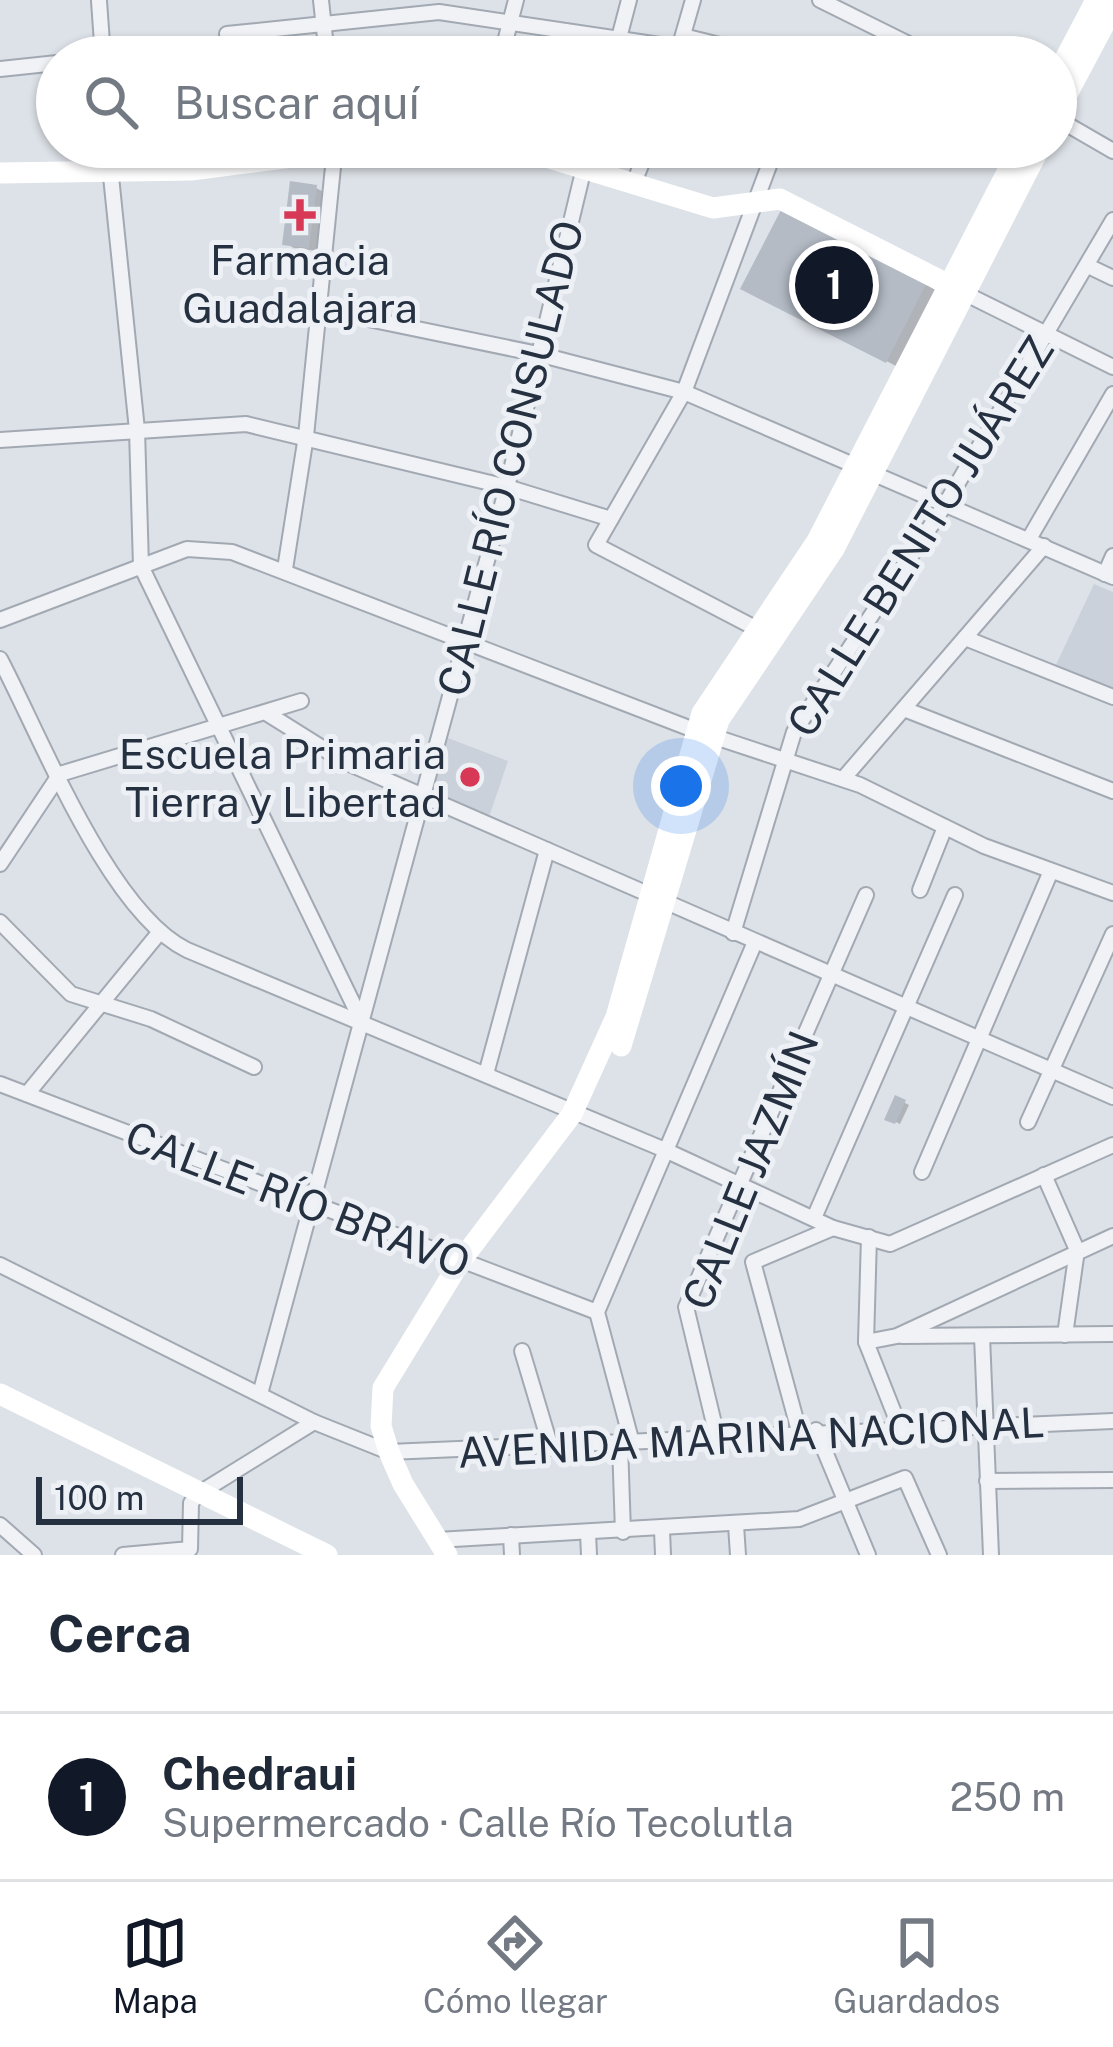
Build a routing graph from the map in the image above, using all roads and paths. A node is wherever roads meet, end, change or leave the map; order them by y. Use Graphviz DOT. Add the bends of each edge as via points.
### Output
graph roads {
  1 [pos="321,0"];
  2 [pos="516,0"];
  3 [pos="629,0"];
  4 [pos="693,0"];
  5 [pos="1096,0"];
  6 [pos="99,1"];
  7 [pos="829,2"];
  8 [pos="424,6"];
  9 [pos="1113,8"];
  10 [pos="324,22"];
  11 [pos="508,25"];
  12 [pos="226,34"];
  13 [pos="102,36"];
  14 [pos="325,36"];
  15 [pos="506,36"];
  16 [pos="595,36"];
  17 [pos="620,36"];
  18 [pos="683,36"];
  19 [pos="895,36"];
  20 [pos="1077,36"];
  21 [pos="36,65"];
  22 [pos="0,69"];
  23 [pos="1077,77"];
  24 [pos="1077,130"];
  25 [pos="1113,151"];
  26 [pos="110,168"];
  27 [pos="205,168"];
  28 [pos="333,168"];
  29 [pos="583,168"];
  30 [pos="606,168"];
  31 [pos="640,168"];
  32 [pos="768,168"];
  33 [pos="1011,168"];
  34 [pos="1028,168"];
  35 [pos="110,172"];
  36 [pos="0,173"];
  37 [pos="634,183"];
  38 [pos="755,203"];
  39 [pos="1113,220"];
  40 [pos="1088,266"];
  41 [pos="1113,278"];
  42 [pos="958,289"];
  43 [pos="320,309"];
  44 [pos="1047,334"];
  45 [pos="538,354"];
  46 [pos="1113,368"];
  47 [pos="684,392"];
  48 [pos="1113,394"];
  49 [pos="136,430"];
  50 [pos="305,436"];
  51 [pos="0,440"];
  52 [pos="867,469"];
  53 [pos="507,487"];
  54 [pos="946,503"];
  55 [pos="611,519"];
  56 [pos="1028,539"];
  57 [pos="1044,546"];
  58 [pos="1113,556"];
  59 [pos="140,566"];
  60 [pos="285,568"];
  61 [pos="1109,576"];
  62 [pos="0,620"];
  63 [pos="759,630"];
  64 [pos="964,638"];
  65 [pos="465,641"];
  66 [pos="0,659"];
  67 [pos="1113,697"];
  68 [pos="301,701"];
  69 [pos="904,709"];
  70 [pos="268,714"];
  71 [pos="218,729"];
  72 [pos="703,733"];
  73 [pos="782,760"];
  74 [pos="59,774"];
  75 [pos="843,779"];
  76 [pos="1113,790"];
  77 [pos="425,795"];
  78 [pos="945,827"];
  79 [pos="547,850"];
  80 [pos="0,864"];
  81 [pos="1051,871"];
  82 [pos="920,890"];
  83 [pos="1113,893"];
  84 [pos="866,895"];
  85 [pos="955,895"];
  86 [pos="656,899"];
  87 [pos="0,922"];
  88 [pos="733,932"];
  89 [pos="159,933"];
  90 [pos="1113,934"];
  91 [pos="755,942"];
  92 [pos="831,975"];
  93 [pos="98,1003"];
  94 [pos="905,1008"];
  95 [pos="362,1020"];
  96 [pos="979,1038"];
  97 [pos="254,1066"];
  98 [pos="1055,1070"];
  99 [pos="486,1074"];
  100 [pos="0,1084"];
  101 [pos="27,1094"];
  102 [pos="1113,1097"];
  103 [pos="579,1117"];
  104 [pos="1028,1122"];
  105 [pos="1113,1145"];
  106 [pos="664,1150"];
  107 [pos="922,1172"];
  108 [pos="1044,1175"];
  109 [pos="740,1183"];
  110 [pos="310,1202"];
  111 [pos="814,1218"];
  112 [pos="833,1228"];
  113 [pos="1113,1236"];
  114 [pos="869,1237"];
  115 [pos="1077,1250"];
  116 [pos="0,1264"];
  117 [pos="467,1265"];
  118 [pos="597,1312"];
  119 [pos="1113,1334"];
  120 [pos="1065,1335"];
  121 [pos="896,1336"];
  122 [pos="982,1336"];
  123 [pos="866,1342"];
  124 [pos="522,1351"];
  125 [pos="0,1394"];
  126 [pos="260,1394"];
  127 [pos="1113,1420"];
  128 [pos="314,1422"];
  129 [pos="984,1425"];
  130 [pos="900,1428"];
  131 [pos="816,1430"];
  132 [pos="799,1431"];
  133 [pos="717,1436"];
  134 [pos="626,1443"];
  135 [pos="551,1448"];
  136 [pos="389,1452"];
  137 [pos="1113,1480"];
  138 [pos="987,1481"];
  139 [pos="198,1494"];
  140 [pos="846,1505"];
  141 [pos="0,1525"];
  142 [pos="736,1525"];
  143 [pos="662,1530"];
  144 [pos="623,1532"];
  145 [pos="588,1533"];
  146 [pos="511,1535"];
  147 [pos="442,1548"];
  148 [pos="317,1553"];
  149 [pos="34,1555"];
  150 [pos="123,1555"];
  151 [pos="512,1555"];
  152 [pos="589,1555"];
  153 [pos="663,1555"];
  154 [pos="738,1555"];
  155 [pos="868,1555"];
  156 [pos="939,1555"];
  157 [pos="992,1555"];
  1 -- 10 [label="street"];
  2 -- 11 [label="street"];
  3 -- 17 [label="street"];
  4 -- 18 [label="street"];
  5 -- 20 [label="main road"];
  6 -- 13 [label="street"];
  7 -- 19 [label="street"];
  8 -- 10 [label="street"];
  8 -- 11 [label="street"];
  9 -- 23 [label="main road"];
  10 -- 12 [label="street"];
  10 -- 14 [label="street"];
  11 -- 15 [label="street"];
  11 -- 16 [label="street"];
  21 -- 22 [label="street"];
  24 -- 25 [label="street"];
  26 -- 35 [label="street"];
  27 -- 35 [label="main road"];
  28 -- 43 [label="street"];
  29 -- 45 [label="street, CALLE RÍO CONSULADO"];
  30 -- 37 [label="main road"];
  31 -- 37 [label="street"];
  32 -- 38 [label="street"];
  33 -- 42 [label="main road"];
  34 -- 42 [label="main road"];
  35 -- 36 [label="main road"];
  35 -- 49 [label="street"];
  37 -- 38 [label="main road" via="713,208"];
  38 -- 42 [label="main road" via="792,203"];
  38 -- 47 [label="street"];
  39 -- 40 [label="street, CALLE BENITO JUÁREZ"];
  40 -- 41 [label="street"];
  40 -- 44 [label="street, CALLE BENITO JUÁREZ"];
  42 -- 44 [label="street"];
  42 -- 52 [label="main road"];
  43 -- 45 [label="street"];
  43 -- 50 [label="street"];
  44 -- 46 [label="street"];
  44 -- 54 [label="street, CALLE BENITO JUÁREZ"];
  45 -- 47 [label="street"];
  45 -- 53 [label="street, CALLE RÍO CONSULADO"];
  47 -- 52 [label="street"];
  47 -- 55 [label="street"];
  48 -- 56 [label="street"];
  49 -- 50 [label="street" via="220,423"];
  49 -- 51 [label="street"];
  49 -- 59 [label="street"];
  50 -- 53 [label="street"];
  50 -- 60 [label="street"];
  52 -- 54 [label="street"];
  52 -- 63 [label="main road"];
  52 -- 72 [label="main road" via="813,586"];
  53 -- 55 [label="street"];
  53 -- 65 [label="street, CALLE RÍO CONSULADO"];
  54 -- 56 [label="street"];
  54 -- 73 [label="street, CALLE BENITO JUÁREZ"];
  55 -- 63 [label="street" via="596,545"];
  56 -- 57 [label="street"];
  57 -- 61 [label="street"];
  57 -- 64 [label="street"];
  58 -- 61 [label="street"];
  59 -- 60 [label="street" via="203,547"];
  59 -- 62 [label="street"];
  59 -- 71 [label="street"];
  60 -- 65 [label="street"];
  63 -- 72 [label="main road"];
  64 -- 67 [label="street"];
  64 -- 69 [label="street"];
  65 -- 72 [label="street"];
  65 -- 77 [label="street, CALLE RÍO CONSULADO"];
  66 -- 74 [label="street"];
  68 -- 70 [label="street"];
  69 -- 75 [label="street"];
  69 -- 76 [label="street"];
  70 -- 71 [label="street"];
  70 -- 77 [label="street" via="313,746"];
  71 -- 74 [label="street"];
  71 -- 95 [label="street"];
  72 -- 73 [label="street"];
  72 -- 86 [label="main road"];
  73 -- 75 [label="street"];
  73 -- 88 [label="street, CALLE BENITO JUÁREZ"];
  74 -- 80 [label="street"];
  74 -- 89 [label="street" via="107,864"];
  75 -- 78 [label="street"];
  77 -- 79 [label="street"];
  77 -- 95 [label="street, CALLE RÍO CONSULADO"];
  78 -- 81 [label="street"];
  78 -- 82 [label="street"];
  79 -- 86 [label="street"];
  79 -- 99 [label="street"];
  81 -- 83 [label="street"];
  81 -- 96 [label="street"];
  84 -- 92 [label="street, CALLE JAZMÍN"];
  85 -- 94 [label="street"];
  86 -- 88 [label="street"];
  86 -- 103 [label="main road"];
  87 -- 93 [label="street" via="71,994"];
  88 -- 91 [label="street"];
  89 -- 93 [label="street"];
  89 -- 95 [label="street"];
  90 -- 98 [label="street"];
  91 -- 92 [label="street"];
  91 -- 106 [label="street"];
  92 -- 94 [label="street"];
  92 -- 109 [label="street, CALLE JAZMÍN"];
  93 -- 97 [label="street"];
  93 -- 101 [label="street"];
  94 -- 96 [label="street"];
  94 -- 111 [label="street"];
  95 -- 99 [label="street"];
  95 -- 110 [label="street, CALLE RÍO CONSULADO"];
  96 -- 98 [label="street"];
  96 -- 107 [label="street"];
  98 -- 102 [label="street"];
  98 -- 104 [label="street"];
  99 -- 103 [label="street"];
  100 -- 101 [label="street, CALLE RÍO BRAVO"];
  101 -- 110 [label="street, CALLE RÍO BRAVO"];
  103 -- 106 [label="street"];
  103 -- 117 [label="main road"];
  105 -- 108 [label="street"];
  106 -- 109 [label="street"];
  106 -- 118 [label="street"];
  108 -- 114 [label="street" via="890,1244"];
  108 -- 115 [label="street"];
  109 -- 111 [label="street"];
  109 -- 133 [label="street, CALLE JAZMÍN" via="686,1307"];
  110 -- 117 [label="street, CALLE RÍO BRAVO"];
  110 -- 126 [label="street, CALLE RÍO CONSULADO"];
  111 -- 112 [label="street"];
  112 -- 114 [label="street"];
  112 -- 132 [label="street" via="753,1262"];
  113 -- 115 [label="street"];
  114 -- 123 [label="street"];
  115 -- 120 [label="street"];
  115 -- 121 [label="street"];
  116 -- 126 [label="street"];
  117 -- 118 [label="street, CALLE RÍO BRAVO"];
  117 -- 136 [label="main road" via="383,1388"];
  118 -- 134 [label="street"];
  119 -- 120 [label="street"];
  120 -- 122 [label="street"];
  121 -- 122 [label="street"];
  121 -- 123 [label="street"];
  122 -- 129 [label="street"];
  123 -- 130 [label="street"];
  124 -- 135 [label="street"];
  125 -- 139 [label="main road"];
  126 -- 128 [label="street"];
  127 -- 129 [label="street, AVENIDA MARINA NACIONAL"];
  128 -- 136 [label="street"];
  128 -- 139 [label="street"];
  129 -- 130 [label="street, AVENIDA MARINA NACIONAL"];
  129 -- 138 [label="street"];
  130 -- 131 [label="street, AVENIDA MARINA NACIONAL"];
  131 -- 132 [label="street, AVENIDA MARINA NACIONAL"];
  131 -- 140 [label="street"];
  132 -- 133 [label="street, AVENIDA MARINA NACIONAL"];
  133 -- 134 [label="street, AVENIDA MARINA NACIONAL"];
  134 -- 135 [label="street, AVENIDA MARINA NACIONAL"];
  134 -- 144 [label="street"];
  135 -- 136 [label="street, AVENIDA MARINA NACIONAL"];
  136 -- 147 [label="main road"];
  137 -- 138 [label="street"];
  138 -- 157 [label="street"];
  139 -- 148 [label="main road"];
  139 -- 150 [label="street" via="190,1549"];
  140 -- 142 [label="street"];
  140 -- 155 [label="street"];
  140 -- 156 [label="street" via="905,1478"];
  141 -- 149 [label="street"];
  142 -- 143 [label="street"];
  142 -- 154 [label="street"];
  143 -- 144 [label="street"];
  143 -- 153 [label="street"];
  144 -- 145 [label="street"];
  145 -- 146 [label="street"];
  145 -- 152 [label="street"];
  146 -- 147 [label="street"];
  146 -- 151 [label="street"];
}
